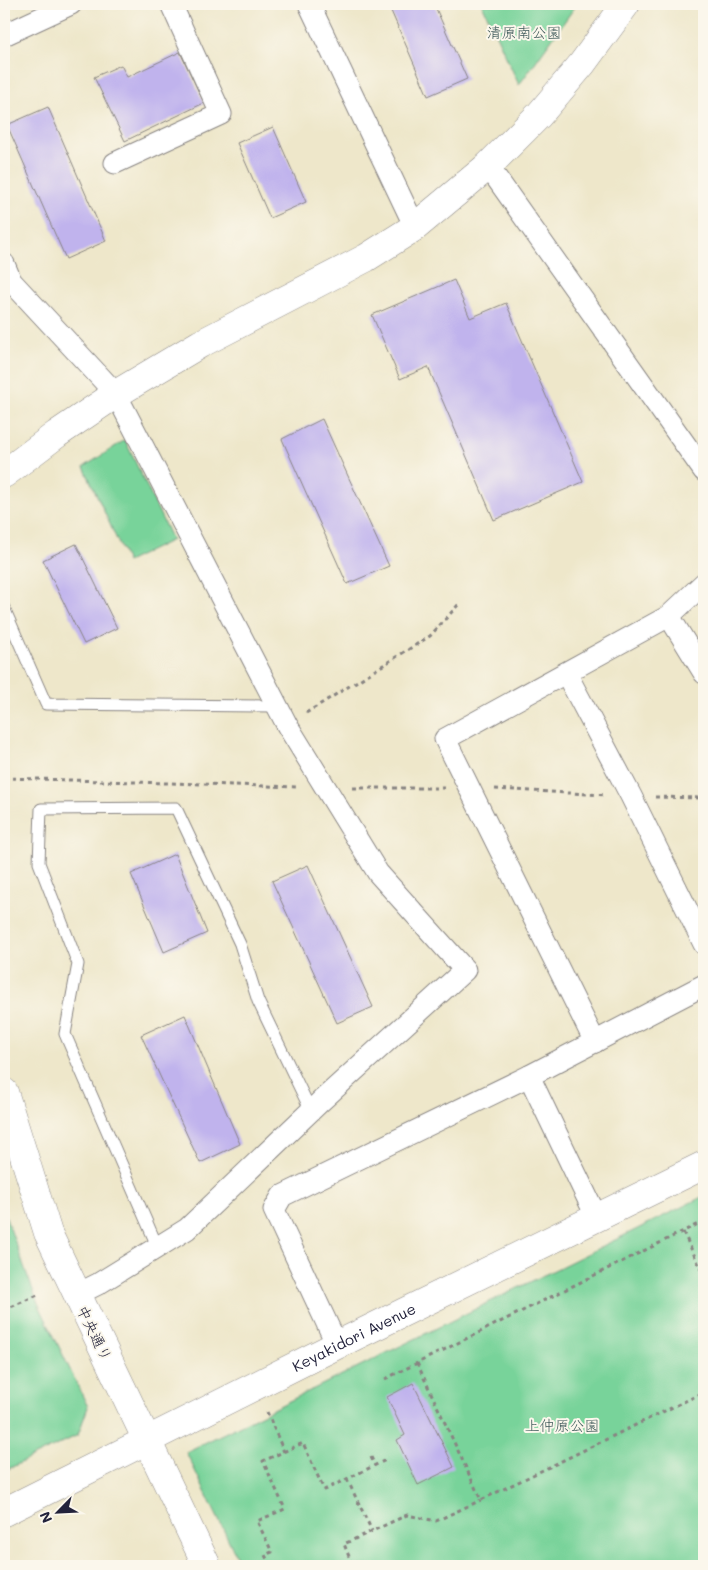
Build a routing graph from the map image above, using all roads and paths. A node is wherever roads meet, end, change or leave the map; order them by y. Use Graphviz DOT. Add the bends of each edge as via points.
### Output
graph roads {
  1 [pos="71,4"];
  2 [pos="171,4"];
  3 [pos="309,4"];
  4 [pos="626,4"];
  5 [pos="4,35"];
  6 [pos="115,163"];
  7 [pos="488,166"];
  8 [pos="415,227"];
  9 [pos="4,264"];
  10 [pos="116,394"];
  11 [pos="704,471"];
  12 [pos="4,474"];
  13 [pos="704,582"];
  14 [pos="459,604"];
  15 [pos="4,608"];
  16 [pos="669,616"];
  17 [pos="566,673"];
  18 [pos="704,673"];
  19 [pos="276,706"];
  20 [pos="287,726"];
  21 [pos="4,778"];
  22 [pos="325,788"];
  23 [pos="470,788"];
  24 [pos="631,796"];
  25 [pos="704,798"];
  26 [pos="704,944"];
  27 [pos="704,985"];
  28 [pos="595,1042"];
  29 [pos="529,1076"];
  30 [pos="4,1092"];
  31 [pos="311,1111"];
  32 [pos="704,1165"];
  33 [pos="597,1218"];
  34 [pos="704,1221"];
  35 [pos="683,1232"];
  36 [pos="158,1248"];
  37 [pos="704,1275"];
  38 [pos="40,1294"];
  39 [pos="76,1295"];
  40 [pos="4,1310"];
  41 [pos="337,1345"];
  42 [pos="417,1364"];
  43 [pos="385,1379"];
  44 [pos="704,1392"];
  45 [pos="267,1412"];
  46 [pos="147,1440"];
  47 [pos="284,1452"];
  48 [pos="371,1457"];
  49 [pos="388,1459"];
  50 [pos="375,1466"];
  51 [pos="347,1479"];
  52 [pos="481,1500"];
  53 [pos="4,1512"];
  54 [pos="372,1531"];
  55 [pos="353,1565"];
  56 [pos="207,1566"];
  57 [pos="270,1566"];
  58 [pos="347,1566"];
  1 -- 5 [label="street"];
  2 -- 6 [label="street" via="221,114"];
  3 -- 8 [label="street"];
  4 -- 7 [label="street" via="564,86"];
  7 -- 8 [label="street"];
  7 -- 11 [label="street"];
  8 -- 10 [label="street" via="366,258 200,344"];
  9 -- 10 [label="street" via="11,281"];
  10 -- 12 [label="street"];
  10 -- 19 [label="street"];
  13 -- 16 [label="street"];
  14 -- 20 [label="path" via="430,636"];
  15 -- 19 [label="lane" via="46,704"];
  16 -- 17 [label="street"];
  16 -- 18 [label="street"];
  17 -- 23 [label="street" via="445,739"];
  17 -- 24 [label="street"];
  19 -- 20 [label="street"];
  20 -- 22 [label="street"];
  21 -- 22 [label="path"];
  22 -- 23 [label="path"];
  22 -- 31 [label="street" via="378,874 465,970"];
  23 -- 24 [label="path"];
  23 -- 28 [label="street"];
  24 -- 25 [label="path"];
  24 -- 26 [label="street"];
  27 -- 28 [label="street"];
  28 -- 29 [label="street"];
  29 -- 33 [label="street"];
  29 -- 41 [label="street" via="282,1196 274,1210"];
  30 -- 39 [label="street, 中央通り" via="48,1233"];
  31 -- 36 [label="street" via="187,1229"];
  31 -- 36 [label="lane" via="258,1001 240,944 176,808 41,809 39,863 78,964 65,1034"];
  32 -- 33 [label="street, Keyakidori Avenue"];
  33 -- 41 [label="street, Keyakidori Avenue"];
  34 -- 35 [label="path"];
  35 -- 37 [label="path"];
  35 -- 42 [label="path"];
  36 -- 39 [label="street"];
  38 -- 40 [label="path"];
  39 -- 46 [label="street, 中央通り"];
  41 -- 46 [label="street, Keyakidori Avenue"];
  42 -- 43 [label="path"];
  42 -- 52 [label="path"];
  44 -- 52 [label="path"];
  45 -- 47 [label="path"];
  46 -- 53 [label="street, Keyakidori Avenue"];
  46 -- 56 [label="street, 中央通り"];
  47 -- 51 [label="path" via="302,1443 324,1490"];
  47 -- 57 [label="path" via="263,1461 285,1509 257,1521 272,1552 265,1556"];
  48 -- 50 [label="path"];
  49 -- 50 [label="path"];
  50 -- 51 [label="path"];
  51 -- 54 [label="path"];
  52 -- 54 [label="path" via="436,1521 407,1515"];
  54 -- 55 [label="path" via="344,1544"];
  55 -- 58 [label="path"];
}
